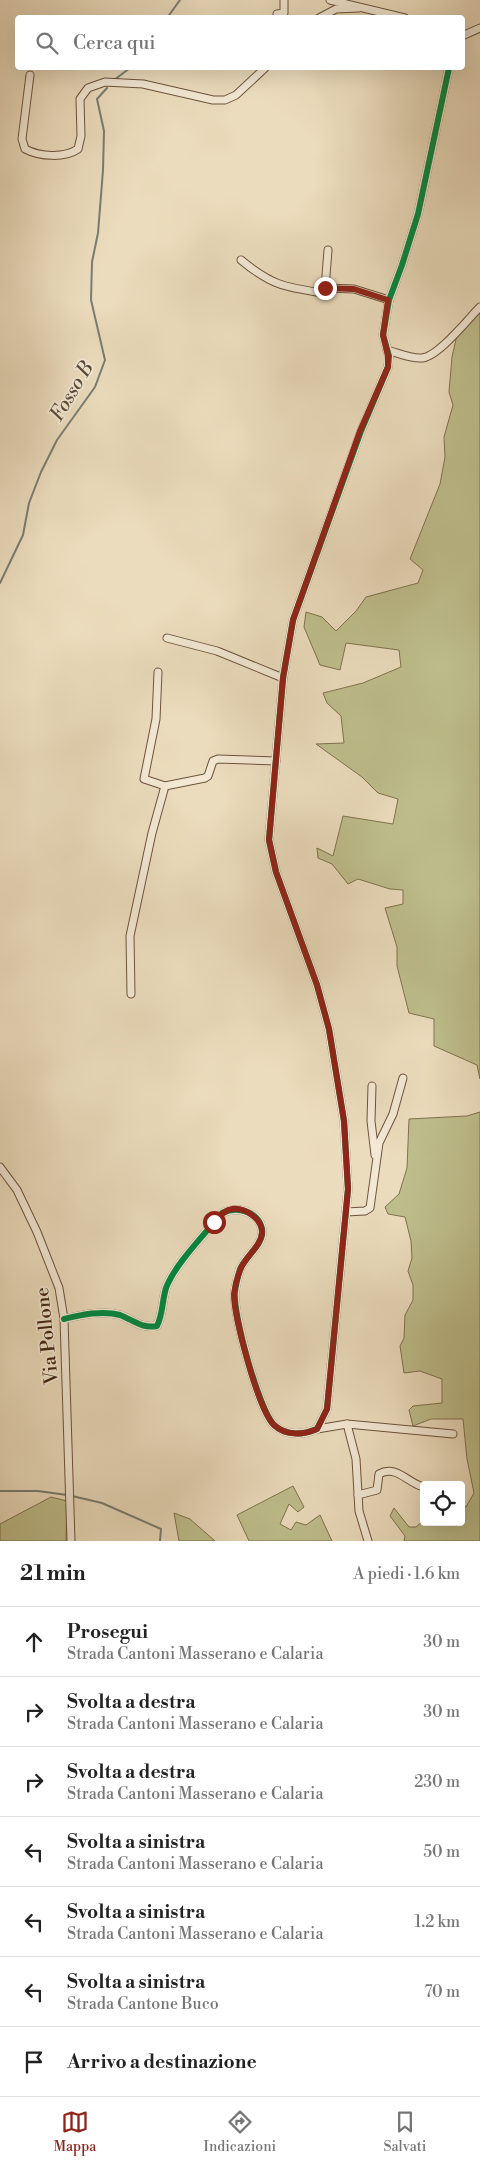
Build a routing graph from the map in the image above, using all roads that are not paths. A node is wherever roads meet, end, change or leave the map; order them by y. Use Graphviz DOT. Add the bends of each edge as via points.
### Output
graph roads {
  1 [pos="284,0"];
  2 [pos="330,0"];
  3 [pos="366,7"];
  4 [pos="277,14"];
  5 [pos="325,15"];
  6 [pos="394,15"];
  7 [pos="480,28"];
  8 [pos="465,35"];
  9 [pos="263,70"];
  10 [pos="449,70"];
  11 [pos="30,75"];
  12 [pos="328,250"];
  13 [pos="241,260"];
  14 [pos="325,288"];
  15 [pos="388,300"];
  16 [pos="480,307"];
  17 [pos="387,350"];
  18 [pos="167,638"];
  19 [pos="158,672"];
  20 [pos="283,678"];
  21 [pos="276,761"];
  22 [pos="165,786"];
  23 [pos="131,994"];
  24 [pos="403,1078"];
  25 [pos="372,1086"];
  26 [pos="376,1158"];
  27 [pos="0,1167"];
  28 [pos="346,1212"];
  29 [pos="64,1319"];
  30 [pos="347,1424"];
  31 [pos="317,1429"];
  32 [pos="453,1434"];
  33 [pos="420,1486"];
  34 [pos="358,1495"];
  35 [pos="71,1541"];
  36 [pos="368,1541"];
  1 -- 4 [label="street" via="284,13"];
  2 -- 3 [label="street"];
  3 -- 5 [label="street" via="336,9"];
  3 -- 6 [label="street"];
  7 -- 8 [label="street"];
  9 -- 11 [label="street" via="236,95 225,100 143,84 105,82 88,88 80,99 82,136 78,150 69,155 25,150 22,139"];
  10 -- 15 [label="street" via="418,214"];
  12 -- 14 [label="street"];
  13 -- 14 [label="street" via="276,284 322,293"];
  14 -- 15 [label="street" via="354,289"];
  15 -- 17 [label="street" via="383,335"];
  16 -- 17 [label="street" via="442,346 424,358"];
  17 -- 20 [label="street" via="388,367 360,431 293,620"];
  18 -- 20 [label="street" via="217,651"];
  19 -- 22 [label="street" via="156,719 144,779"];
  20 -- 21 [label="street"];
  21 -- 22 [label="street" via="218,759 213,761 205,778"];
  21 -- 28 [label="street" via="270,848 329,1029 344,1121 348,1168"];
  22 -- 23 [label="street" via="130,936"];
  24 -- 26 [label="street"];
  25 -- 26 [label="street" via="371,1121"];
  26 -- 28 [label="street" via="370,1208"];
  27 -- 29 [label="street, Via Pollone" via="17,1190 41,1241 59,1288"];
  28 -- 31 [label="street" via="327,1409"];
  29 -- 31 [label="street" via="89,1314 119,1315 144,1326 157,1326 167,1287 175,1271 222,1213 240,1209 257,1219 262,1229 262,1238 241,1268 234,1293 236,1317 264,1411 274,1425 293,1433 305,1434"];
  29 -- 35 [label="street, Via Pollone"];
  30 -- 31 [label="street"];
  30 -- 32 [label="street"];
  30 -- 34 [label="street" via="356,1459"];
  33 -- 34 [label="street" via="401,1473 385,1472 379,1474 377,1490"];
  34 -- 36 [label="street"];
}
